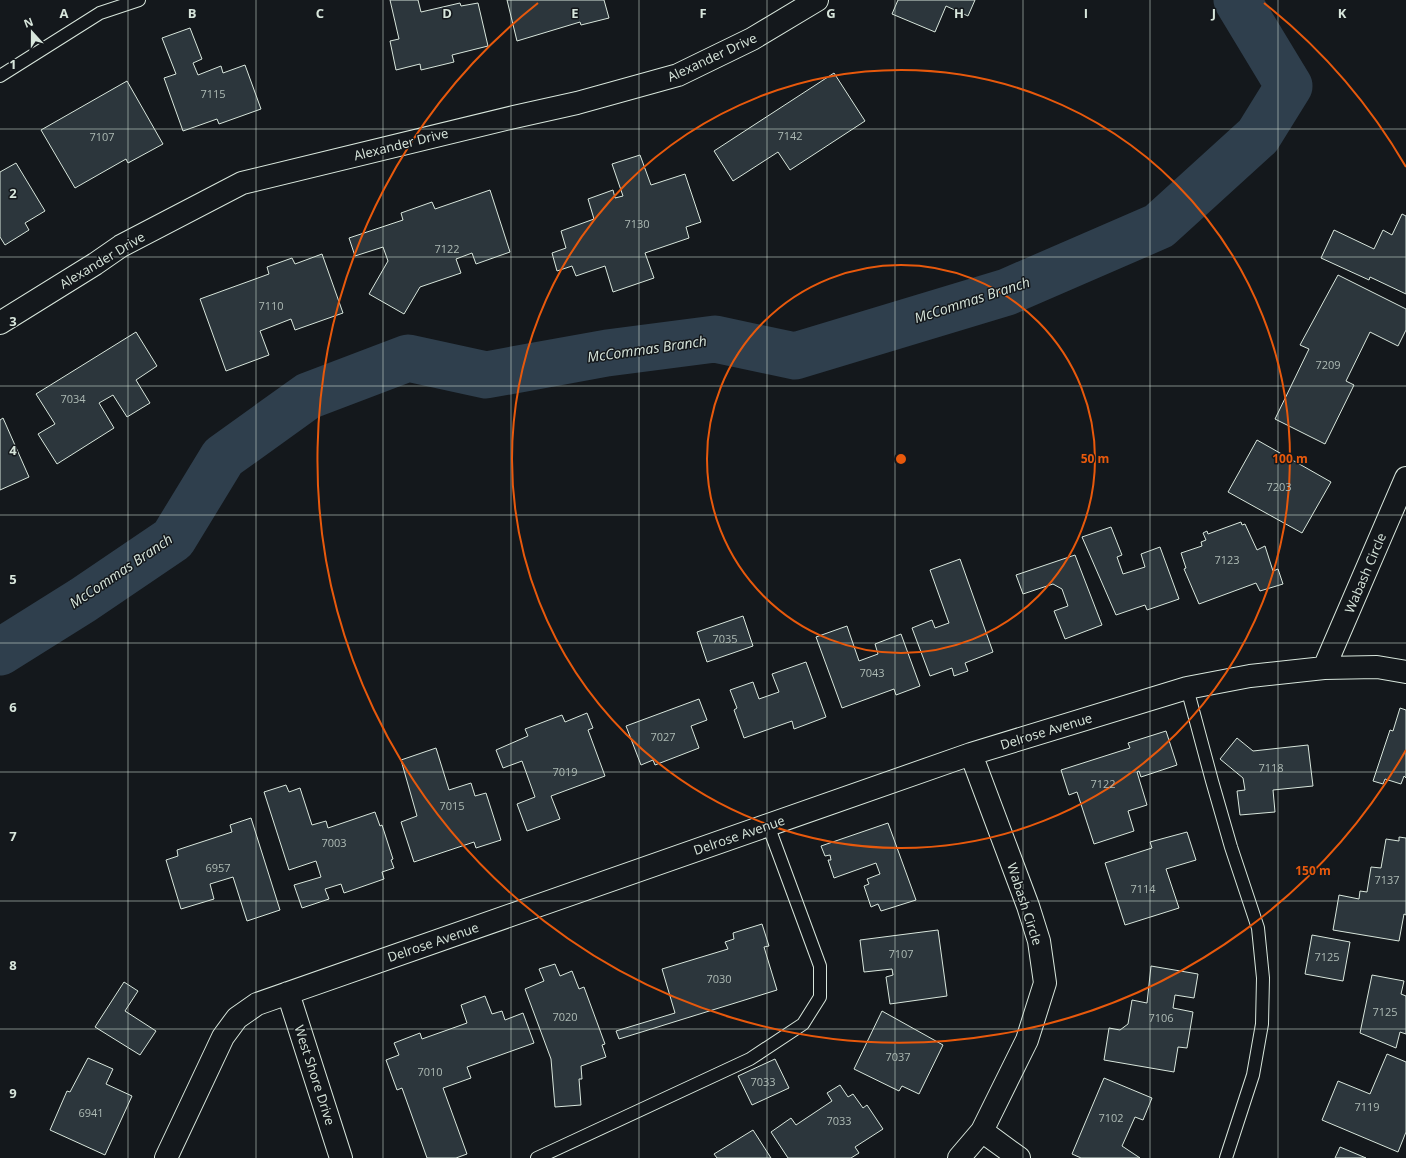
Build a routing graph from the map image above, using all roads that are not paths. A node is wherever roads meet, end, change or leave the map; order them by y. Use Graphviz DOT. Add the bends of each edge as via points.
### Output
graph roads {
  1 [pos="139,0"];
  2 [pos="817,0"];
  3 [pos="0,76"];
  4 [pos="0,323"];
  5 [pos="1406,478"];
  6 [pos="1324,668"];
  7 [pos="1406,672"];
  8 [pos="1187,688"];
  9 [pos="970,754"];
  10 [pos="768,825"];
  11 [pos="288,993"];
  12 [pos="982,1131"];
  13 [pos="166,1158"];
  14 [pos="341,1158"];
  15 [pos="537,1158"];
  16 [pos="959,1158"];
  17 [pos="1019,1158"];
  18 [pos="1226,1158"];
  1 -- 3 [label="lane" via="100,13"];
  2 -- 4 [label="street, Alexander Drive" via="752,39 678,75 577,103 242,183 121,246"];
  5 -- 6 [label="street, Wabash Circle"];
  6 -- 7 [label="street, Delrose Avenue" via="1377,667"];
  6 -- 8 [label="street, Delrose Avenue" via="1250,676"];
  8 -- 9 [label="street, Delrose Avenue"];
  8 -- 18 [label="lane" via="1231,847 1258,928 1263,978 1262,1024 1253,1075"];
  9 -- 10 [label="street, Delrose Avenue"];
  9 -- 12 [label="street, Wabash Circle" via="1028,906 1039,941 1045,983 1027,1040"];
  10 -- 11 [label="street, Delrose Avenue"];
  10 -- 15 [label="lane" via="820,966 820,997 803,1024 750,1059"];
  11 -- 13 [label="street, Delrose Avenue" via="258,1004 237,1018 223,1037"];
  11 -- 14 [label="street, West Shore Drive"];
  12 -- 16 [label="street, Wabash Circle"];
  12 -- 17 [label="street"];
}
